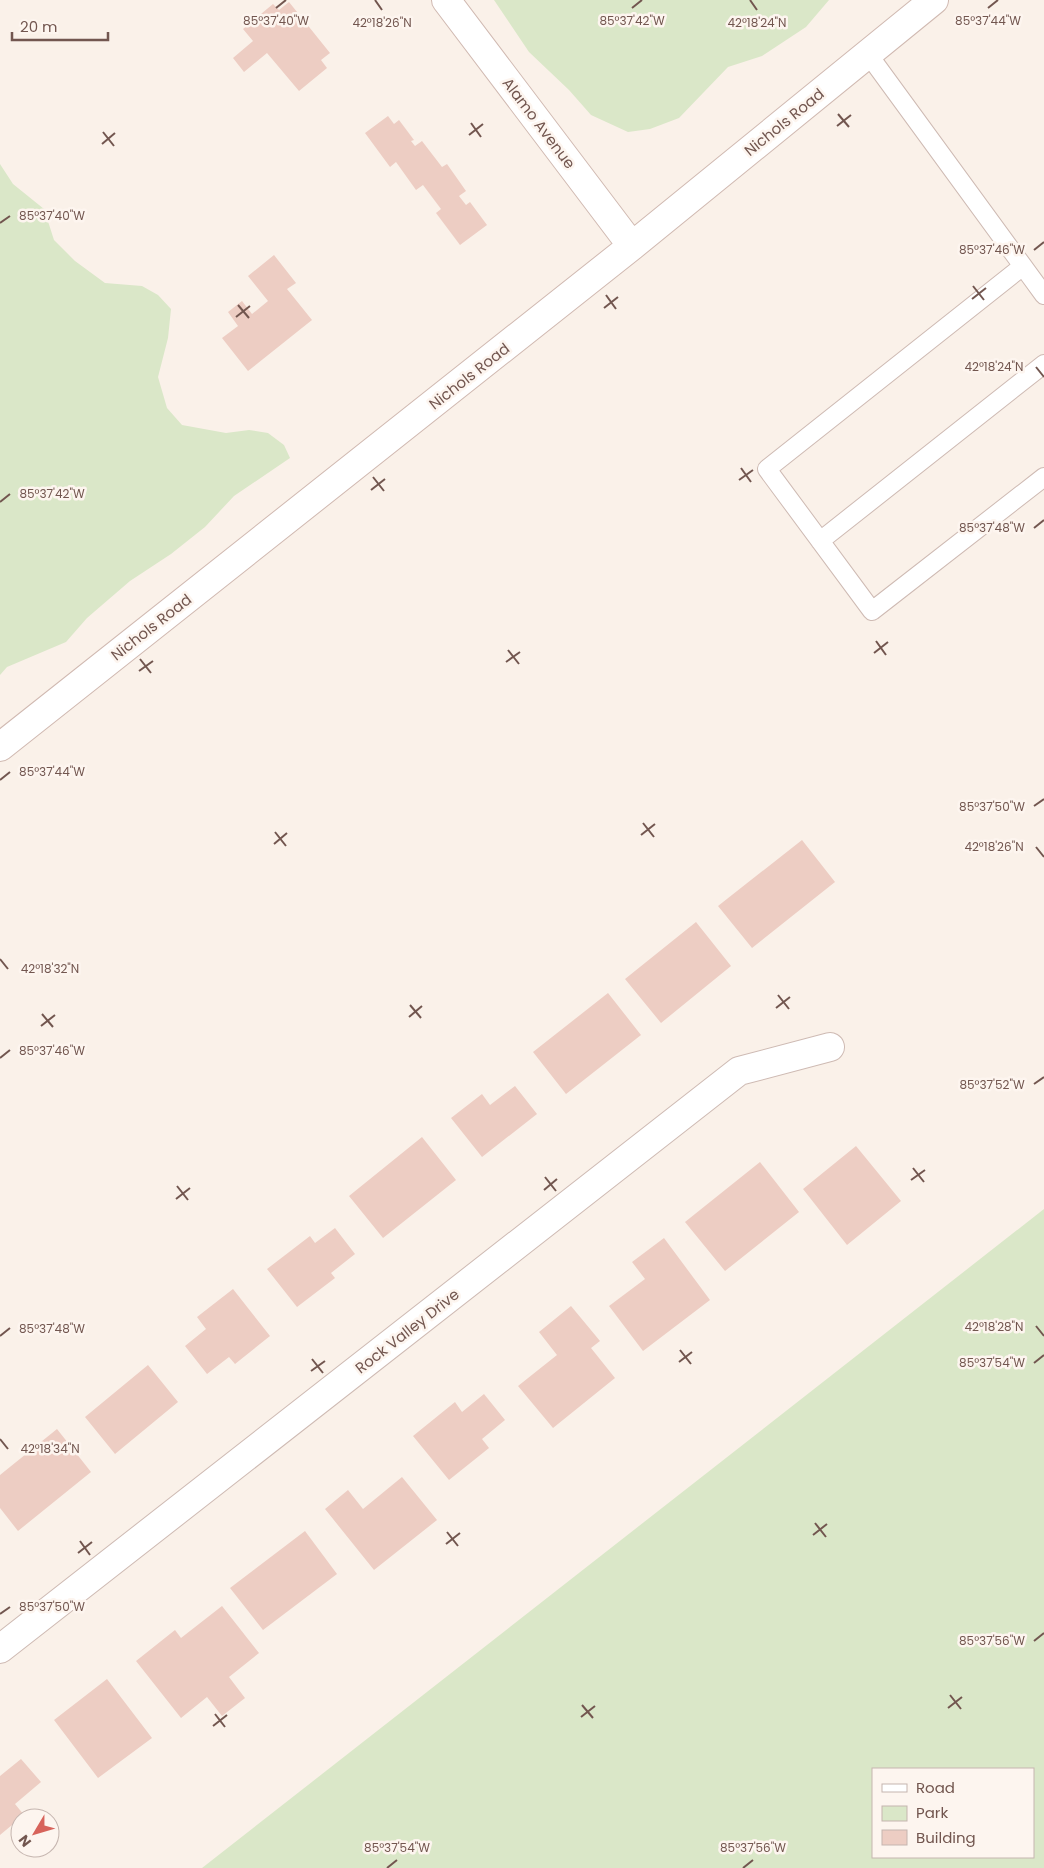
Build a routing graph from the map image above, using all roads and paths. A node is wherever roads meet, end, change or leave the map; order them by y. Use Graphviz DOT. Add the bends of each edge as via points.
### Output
graph roads {
  1 [pos="446,0"];
  2 [pos="934,0"];
  3 [pos="868,54"];
  4 [pos="632,246"];
  5 [pos="1023,266"];
  6 [pos="1044,295"];
  7 [pos="1044,364"];
  8 [pos="1044,477"];
  9 [pos="820,541"];
  10 [pos="0,748"];
  11 [pos="830,1047"];
  12 [pos="0,1648"];
  1 -- 4 [label="street, Alamo Avenue"];
  2 -- 3 [label="street, Nichols Road"];
  3 -- 4 [label="street, Nichols Road"];
  3 -- 5 [label="lane"];
  4 -- 10 [label="street, Nichols Road"];
  5 -- 6 [label="lane"];
  5 -- 9 [label="lane" via="767,469"];
  7 -- 9 [label="lane"];
  8 -- 9 [label="lane" via="872,611"];
  11 -- 12 [label="street, Rock Valley Drive" via="739,1071"];
}
